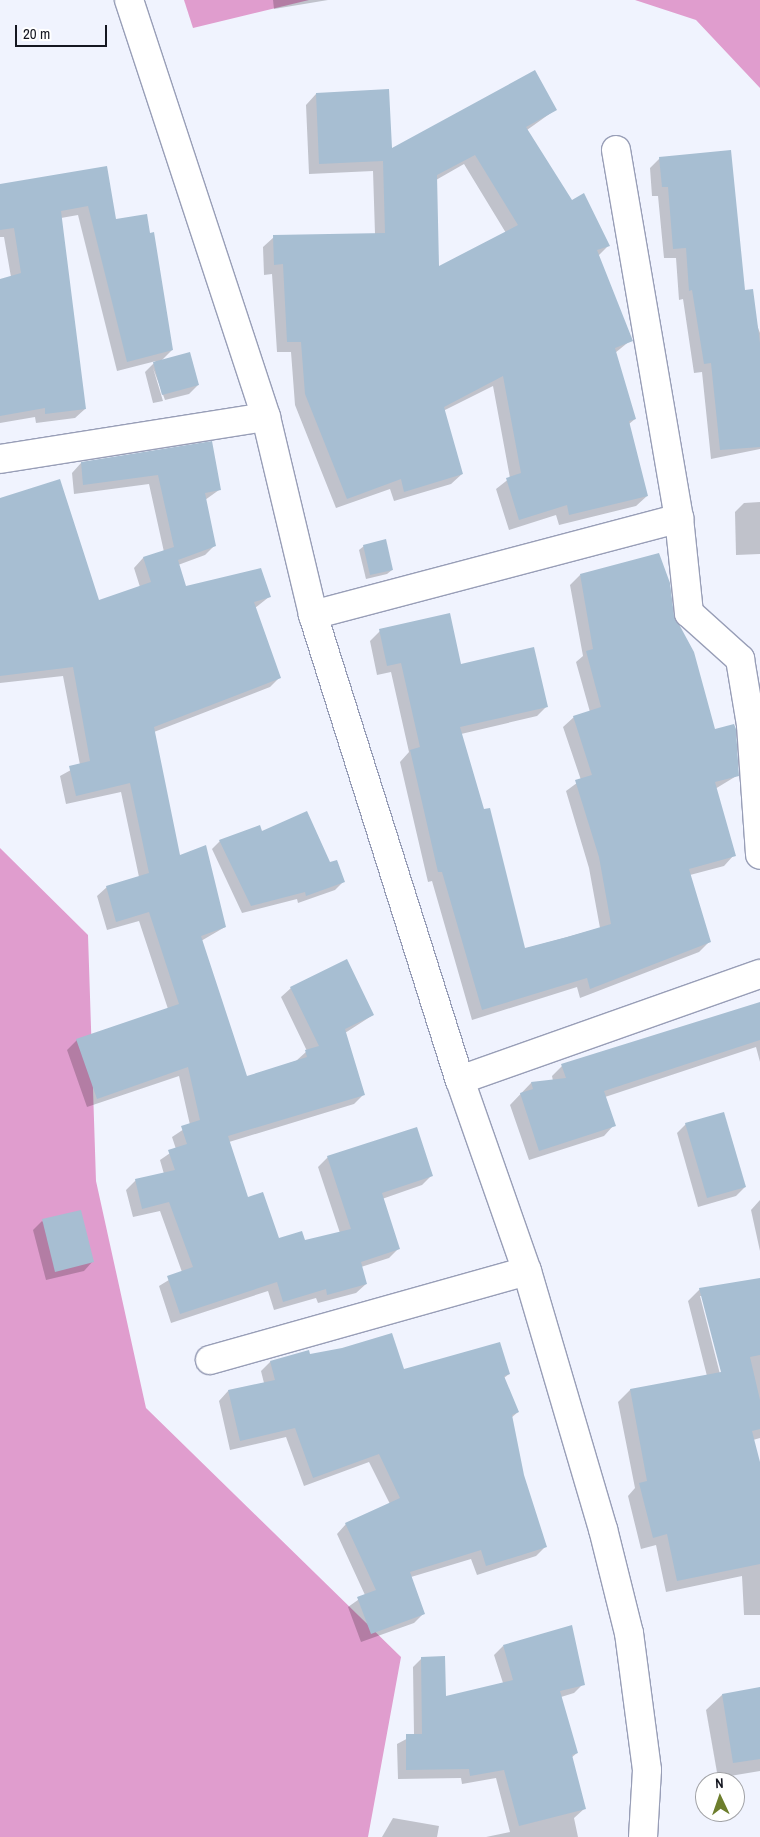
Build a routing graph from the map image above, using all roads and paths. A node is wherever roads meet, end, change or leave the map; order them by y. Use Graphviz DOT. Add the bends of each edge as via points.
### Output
graph roads {
  1 [pos="130,0"];
  2 [pos="616,150"];
  3 [pos="266,417"];
  4 [pos="0,459"];
  5 [pos="679,518"];
  6 [pos="313,615"];
  7 [pos="760,855"];
  8 [pos="760,974"];
  9 [pos="460,1080"];
  10 [pos="527,1272"];
  11 [pos="210,1360"];
  12 [pos="643,1837"];
  1 -- 3 [label="street"];
  2 -- 5 [label="street"];
  3 -- 4 [label="street"];
  3 -- 6 [label="street"];
  5 -- 6 [label="street"];
  5 -- 7 [label="street" via="689,613 740,659 751,725"];
  6 -- 9 [label="street"];
  8 -- 9 [label="street"];
  9 -- 10 [label="street"];
  10 -- 11 [label="street"];
  10 -- 12 [label="street" via="629,1633 647,1770"];
}
